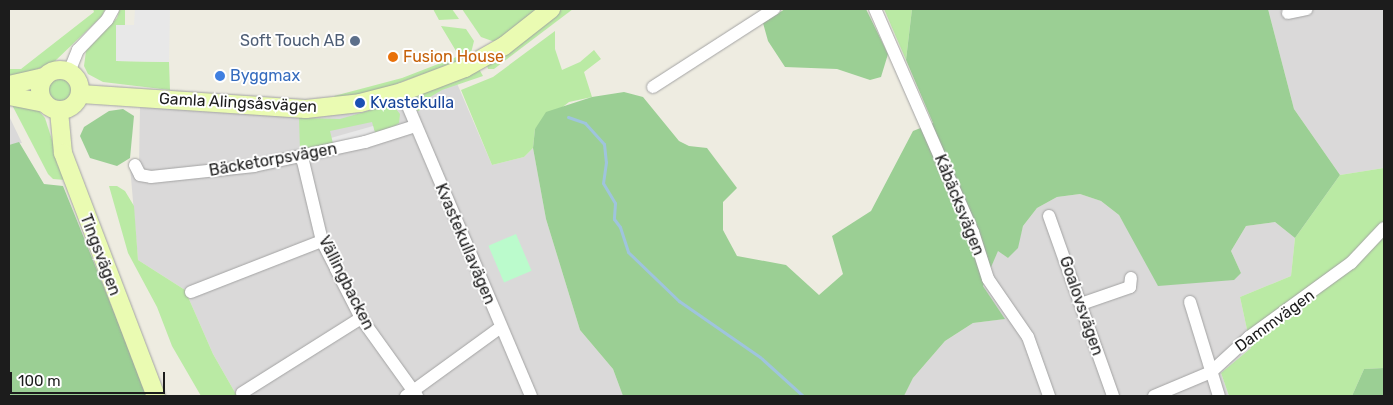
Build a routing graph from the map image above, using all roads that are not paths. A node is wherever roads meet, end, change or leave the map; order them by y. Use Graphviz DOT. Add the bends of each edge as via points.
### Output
graph roads {
  1 [pos="113,9"];
  2 [pos="551,9"];
  3 [pos="774,9"];
  4 [pos="875,9"];
  5 [pos="1308,9"];
  6 [pos="1288,13"];
  7 [pos="69,72"];
  8 [pos="45,77"];
  9 [pos="9,85"];
  10 [pos="653,87"];
  11 [pos="402,92"];
  12 [pos="81,94"];
  13 [pos="9,96"];
  14 [pos="52,107"];
  15 [pos="415,126"];
  16 [pos="302,157"];
  17 [pos="135,165"];
  18 [pos="1050,216"];
  19 [pos="1384,228"];
  20 [pos="322,241"];
  21 [pos="1131,278"];
  22 [pos="191,292"];
  23 [pos="1190,302"];
  24 [pos="1081,304"];
  25 [pos="361,318"];
  26 [pos="501,327"];
  27 [pos="1211,372"];
  28 [pos="242,393"];
  29 [pos="412,395"];
  30 [pos="156,396"];
  31 [pos="531,396"];
  32 [pos="1049,396"];
  33 [pos="1113,396"];
  34 [pos="1154,396"];
  35 [pos="1219,396"];
  1 -- 7 [label="street" via="107,20 78,50"];
  2 -- 11 [label="street, Gamla Alingsåsvägen" via="510,42 482,59"];
  3 -- 10 [label="street"];
  4 -- 32 [label="street, Kåbäcksvägen" via="973,232 988,279 1028,337"];
  5 -- 6 [label="street"];
  7 -- 8 [label="street" via="56,70"];
  7 -- 12 [label="street" via="79,81"];
  8 -- 9 [label="street"];
  8 -- 14 [label="street" via="40,90"];
  11 -- 12 [label="street, Gamla Alingsåsvägen" via="317,109"];
  11 -- 15 [label="street, Kvastekullavägen"];
  12 -- 14 [label="street" via="73,106"];
  13 -- 14 [label="street"];
  14 -- 30 [label="street, Tingsvägen" via="63,154"];
  15 -- 16 [label="street, Bäcketorpsvägen"];
  15 -- 26 [label="street, Kvastekullavägen"];
  16 -- 17 [label="street, Bäcketorpsvägen" via="209,172 151,177 140,175"];
  16 -- 20 [label="street, Vällingbacken"];
  18 -- 24 [label="street, Goalovsvägen"];
  19 -- 27 [label="street, Dammvägen" via="1351,263 1250,337"];
  20 -- 22 [label="street"];
  20 -- 25 [label="street, Vällingbacken"];
  21 -- 24 [label="street" via="1130,287"];
  23 -- 27 [label="street"];
  24 -- 33 [label="street, Goalovsvägen"];
  25 -- 28 [label="street"];
  25 -- 29 [label="street, Vällingbacken"];
  26 -- 29 [label="street"];
  26 -- 31 [label="street, Kvastekullavägen"];
  27 -- 34 [label="street, Dammvägen"];
  27 -- 35 [label="street"];
}
